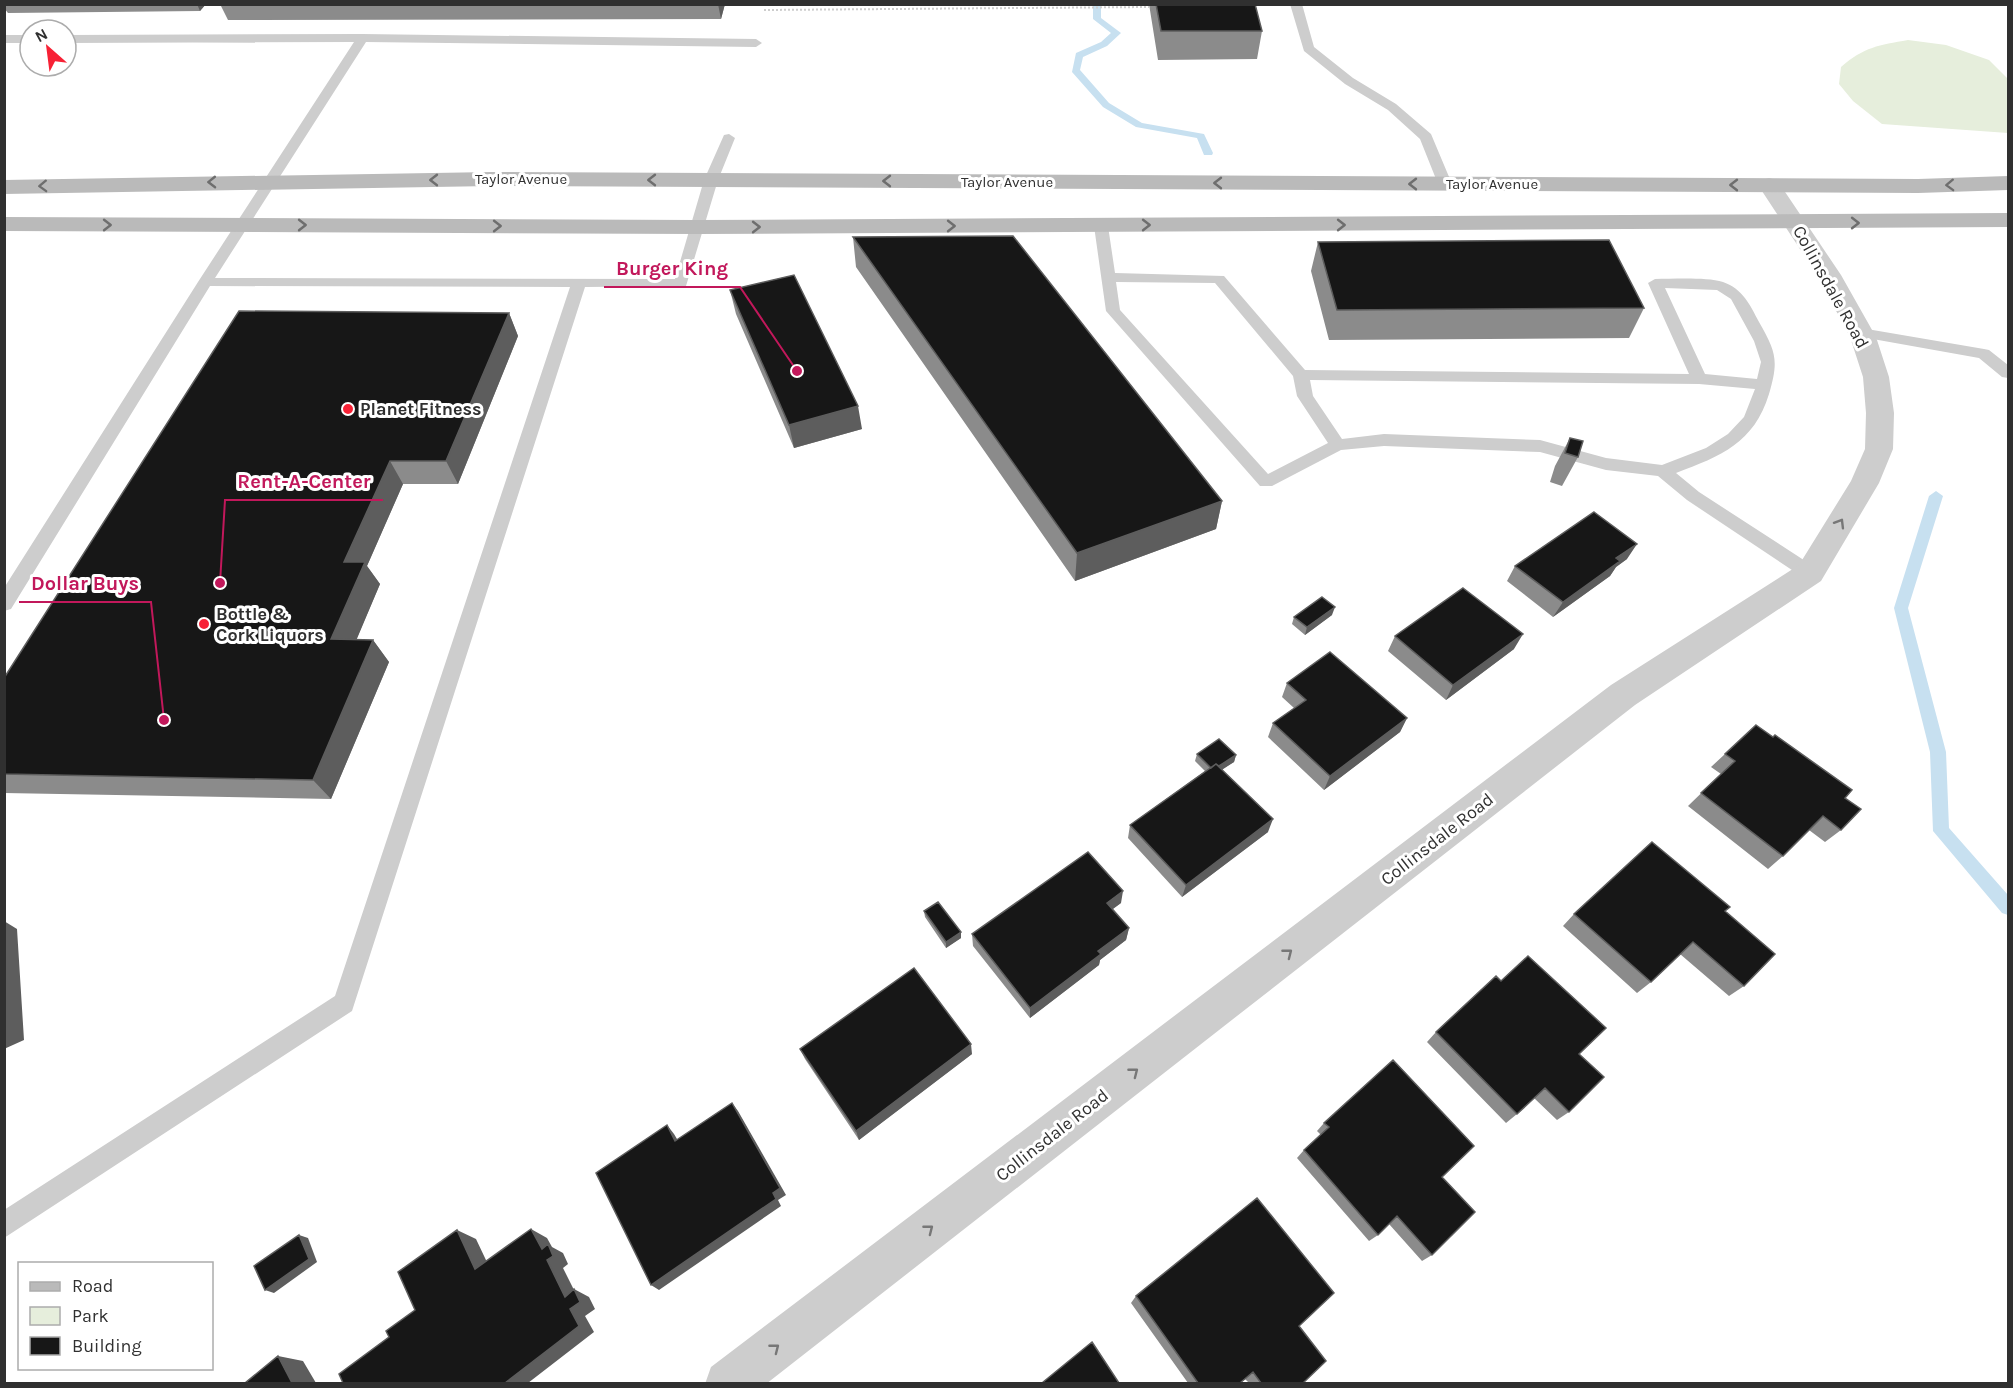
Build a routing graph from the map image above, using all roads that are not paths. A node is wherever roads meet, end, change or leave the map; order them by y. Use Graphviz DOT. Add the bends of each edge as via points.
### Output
graph roads {
  1 [pos="1296,4"];
  2 [pos="362,38"];
  3 [pos="78,39"];
  4 [pos="756,43"];
  5 [pos="729,138"];
  6 [pos="711,180"];
  7 [pos="270,181"];
  8 [pos="1355,183"];
  9 [pos="2008,183"];
  10 [pos="1445,184"];
  11 [pos="1769,185"];
  12 [pos="4,187"];
  13 [pos="2008,220"];
  14 [pos="1797,223"];
  15 [pos="4,224"];
  16 [pos="241,225"];
  17 [pos="1101,226"];
  18 [pos="698,227"];
  19 [pos="1108,278"];
  20 [pos="205,282"];
  21 [pos="579,283"];
  22 [pos="1861,333"];
  23 [pos="2008,373"];
  24 [pos="1301,375"];
  25 [pos="1699,379"];
  26 [pos="1764,385"];
  27 [pos="1338,445"];
  28 [pos="1663,471"];
  29 [pos="1810,573"];
  30 [pos="4,604"];
  31 [pos="4,1225"];
  32 [pos="729,1383"];
  1 -- 10 [label="lane" via="1308,48 1349,81 1392,107 1426,137"];
  2 -- 3 [label="lane"];
  2 -- 4 [label="lane"];
  2 -- 7 [label="lane"];
  5 -- 6 [label="lane"];
  6 -- 7 [label="main road, Taylor Avenue, one-way"];
  8 -- 6 [label="main road, Taylor Avenue, one-way"];
  6 -- 18 [label="lane"];
  7 -- 12 [label="main road, Taylor Avenue, one-way"];
  7 -- 16 [label="lane"];
  10 -- 8 [label="main road, Taylor Avenue, one-way"];
  8 -- 17 [label="main road" via="1326,193 1283,200 1135,203 1114,212"];
  9 -- 11 [label="main road, Taylor Avenue, one-way"];
  11 -- 10 [label="main road, Taylor Avenue, one-way"];
  11 -- 14 [label="street, Collinsdale Road"];
  14 -- 13 [label="main road, one-way"];
  17 -- 14 [label="main road, one-way"];
  14 -- 22 [label="street, Collinsdale Road"];
  15 -- 16 [label="main road, one-way"];
  16 -- 18 [label="main road, one-way"];
  16 -- 20 [label="lane"];
  18 -- 17 [label="main road, one-way"];
  17 -- 19 [label="lane"];
  18 -- 21 [label="lane" via="681,283"];
  19 -- 24 [label="lane" via="1219,279"];
  19 -- 27 [label="lane" via="1113,311 1266,482"];
  20 -- 21 [label="lane"];
  20 -- 30 [label="lane"];
  21 -- 31 [label="lane" via="344,1003"];
  22 -- 23 [label="lane" via="1983,354"];
  29 -- 22 [label="street, Collinsdale Road, one-way" via="1865,483 1879,449 1876,377"];
  24 -- 25 [label="lane"];
  24 -- 27 [label="lane" via="1305,396"];
  25 -- 26 [label="lane"];
  25 -- 26 [label="lane" via="1655,283 1720,286 1737,296 1762,341 1769,363"];
  26 -- 28 [label="lane" via="1751,420 1732,440 1700,458"];
  27 -- 28 [label="lane" via="1384,440 1540,446 1606,464"];
  28 -- 29 [label="lane" via="1693,496"];
  32 -- 29 [label="street, Collinsdale Road, one-way" via="1623,695"];
}
